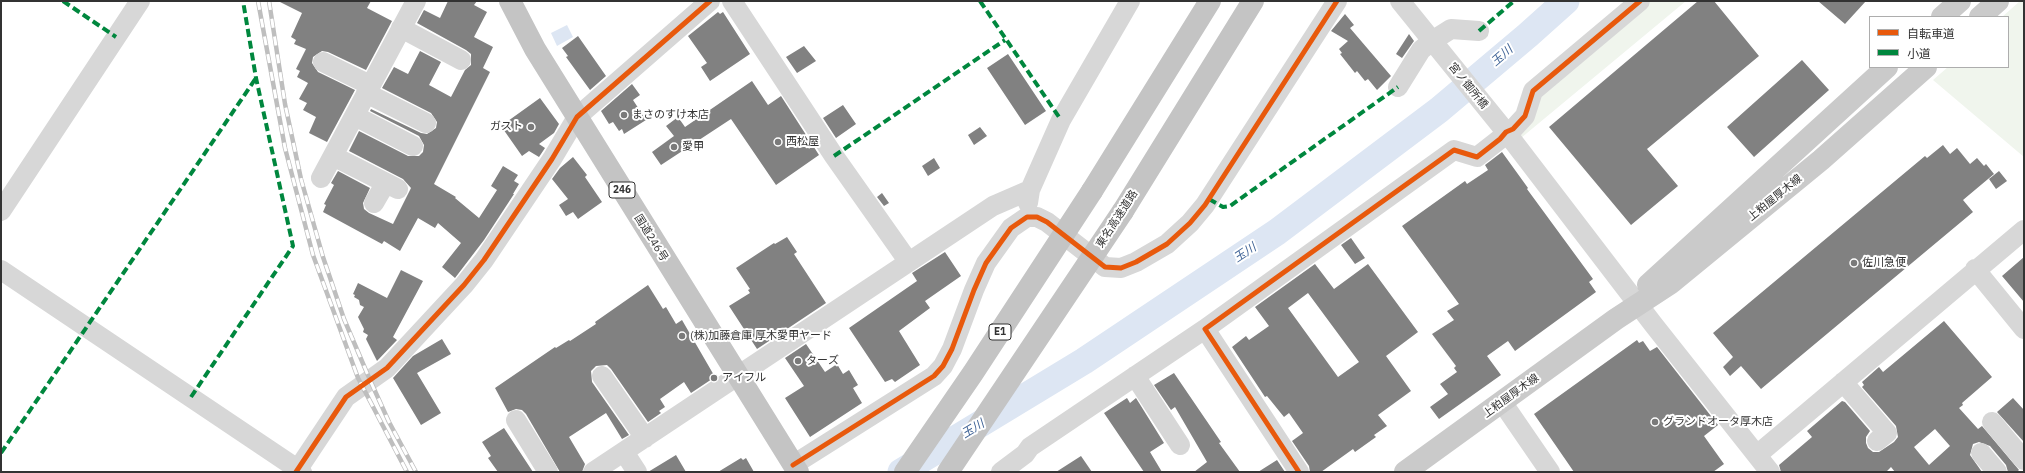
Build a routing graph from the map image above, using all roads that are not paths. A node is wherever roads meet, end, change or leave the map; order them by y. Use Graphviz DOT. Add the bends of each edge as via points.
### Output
graph roads {
  1 [pos="140,1"];
  2 [pos="416,1"];
  3 [pos="510,1"];
  4 [pos="710,1"];
  5 [pos="732,1"];
  6 [pos="1130,1"];
  7 [pos="1210,1"];
  8 [pos="1253,1"];
  9 [pos="1337,1"];
  10 [pos="1400,1"];
  11 [pos="1640,1"];
  12 [pos="1960,1"];
  13 [pos="1998,1"];
  14 [pos="1943,16"];
  15 [pos="1981,16"];
  16 [pos="401,28"];
  17 [pos="1479,31"];
  18 [pos="1434,44"];
  19 [pos="461,60"];
  20 [pos="328,68"];
  21 [pos="1886,68"];
  22 [pos="1925,68"];
  23 [pos="1398,87"];
  24 [pos="368,89"];
  25 [pos="355,116"];
  26 [pos="577,117"];
  27 [pos="426,123"];
  28 [pos="1503,129"];
  29 [pos="413,146"];
  30 [pos="332,156"];
  31 [pos="321,178"];
  32 [pos="1030,190"];
  33 [pos="374,203"];
  34 [pos="1,211"];
  35 [pos="1027,217"];
  36 [pos="2024,230"];
  37 [pos="908,261"];
  38 [pos="1975,269"];
  39 [pos="1,270"];
  40 [pos="1637,302"];
  41 [pos="1204,329"];
  42 [pos="2024,329"];
  43 [pos="602,376"];
  44 [pos="1135,376"];
  45 [pos="737,377"];
  46 [pos="1843,382"];
  47 [pos="1502,402"];
  48 [pos="1992,422"];
  49 [pos="522,425"];
  50 [pos="645,438"];
  51 [pos="1877,441"];
  52 [pos="1180,446"];
  53 [pos="624,452"];
  54 [pos="1981,453"];
  55 [pos="1757,455"];
  56 [pos="2024,460"];
  57 [pos="796,468"];
  58 [pos="299,471"];
  59 [pos="548,472"];
  60 [pos="593,472"];
  61 [pos="637,472"];
  62 [pos="904,472"];
  63 [pos="948,472"];
  64 [pos="1001,472"];
  65 [pos="1299,472"];
  66 [pos="1405,472"];
  67 [pos="1550,472"];
  68 [pos="1770,472"];
  69 [pos="1997,472"];
  1 -- 34 [label="street"];
  2 -- 16 [label="street"];
  3 -- 26 [label="highway, 国道246号 / 246" via="535,49"];
  4 -- 26 [label="street"];
  5 -- 37 [label="street" via="834,156"];
  6 -- 32 [label="street" via="1060,120"];
  7 -- 62 [label="highway, E1, bridge" via="1092,191 973,373"];
  8 -- 63 [label="highway, 東名高速道路, bridge" via="1123,211"];
  9 -- 35 [label="street" via="1206,205 1167,244 1121,268 1105,267 1047,222 1037,217"];
  10 -- 18 [label="street, 宮ノ御所橋"];
  11 -- 28 [label="street" via="1533,91 1525,116 1513,129"];
  12 -- 14 [label="main road"];
  13 -- 15 [label="main road"];
  16 -- 19 [label="street"];
  16 -- 24 [label="street"];
  17 -- 18 [label="street" via="1451,29"];
  18 -- 23 [label="street" via="1421,50"];
  18 -- 28 [label="street, 宮ノ御所橋"];
  20 -- 24 [label="street"];
  21 -- 40 [label="main road, 上粕屋厚木線"];
  22 -- 40 [label="main road, 上粕屋厚木線" via="1815,165 1671,283"];
  24 -- 25 [label="street"];
  24 -- 27 [label="street"];
  25 -- 29 [label="street"];
  25 -- 30 [label="street"];
  26 -- 45 [label="highway, 国道246号 / 246"];
  26 -- 58 [label="street" via="484,260 386,368 346,397"];
  28 -- 40 [label="street, 宮ノ御所橋"];
  28 -- 41 [label="street" via="1500,140 1477,157 1454,150"];
  30 -- 31 [label="street"];
  30 -- 33 [label="street" via="392,187"];
  32 -- 35 [label="street"];
  32 -- 37 [label="street" via="993,206"];
  35 -- 57 [label="street" via="1011,228 986,263 952,349 934,376"];
  36 -- 38 [label="street"];
  37 -- 45 [label="street"];
  38 -- 42 [label="street"];
  38 -- 46 [label="street"];
  39 -- 58 [label="street"];
  40 -- 47 [label="main road, 上粕屋厚木線"];
  40 -- 55 [label="street, 宮ノ御所橋"];
  41 -- 44 [label="street"];
  41 -- 65 [label="street"];
  43 -- 50 [label="street"];
  44 -- 52 [label="street"];
  44 -- 64 [label="street" via="1030,447 1025,454"];
  45 -- 50 [label="street"];
  45 -- 57 [label="highway, 国道246号 / 246"];
  46 -- 51 [label="street" via="1887,433"];
  46 -- 55 [label="street"];
  47 -- 66 [label="main road, 上粕屋厚木線"];
  47 -- 67 [label="street"];
  48 -- 56 [label="street"];
  49 -- 59 [label="street"];
  50 -- 53 [label="street"];
  53 -- 60 [label="street"];
  53 -- 61 [label="street"];
  54 -- 69 [label="street"];
  55 -- 68 [label="street, 宮ノ御所橋"];
}
